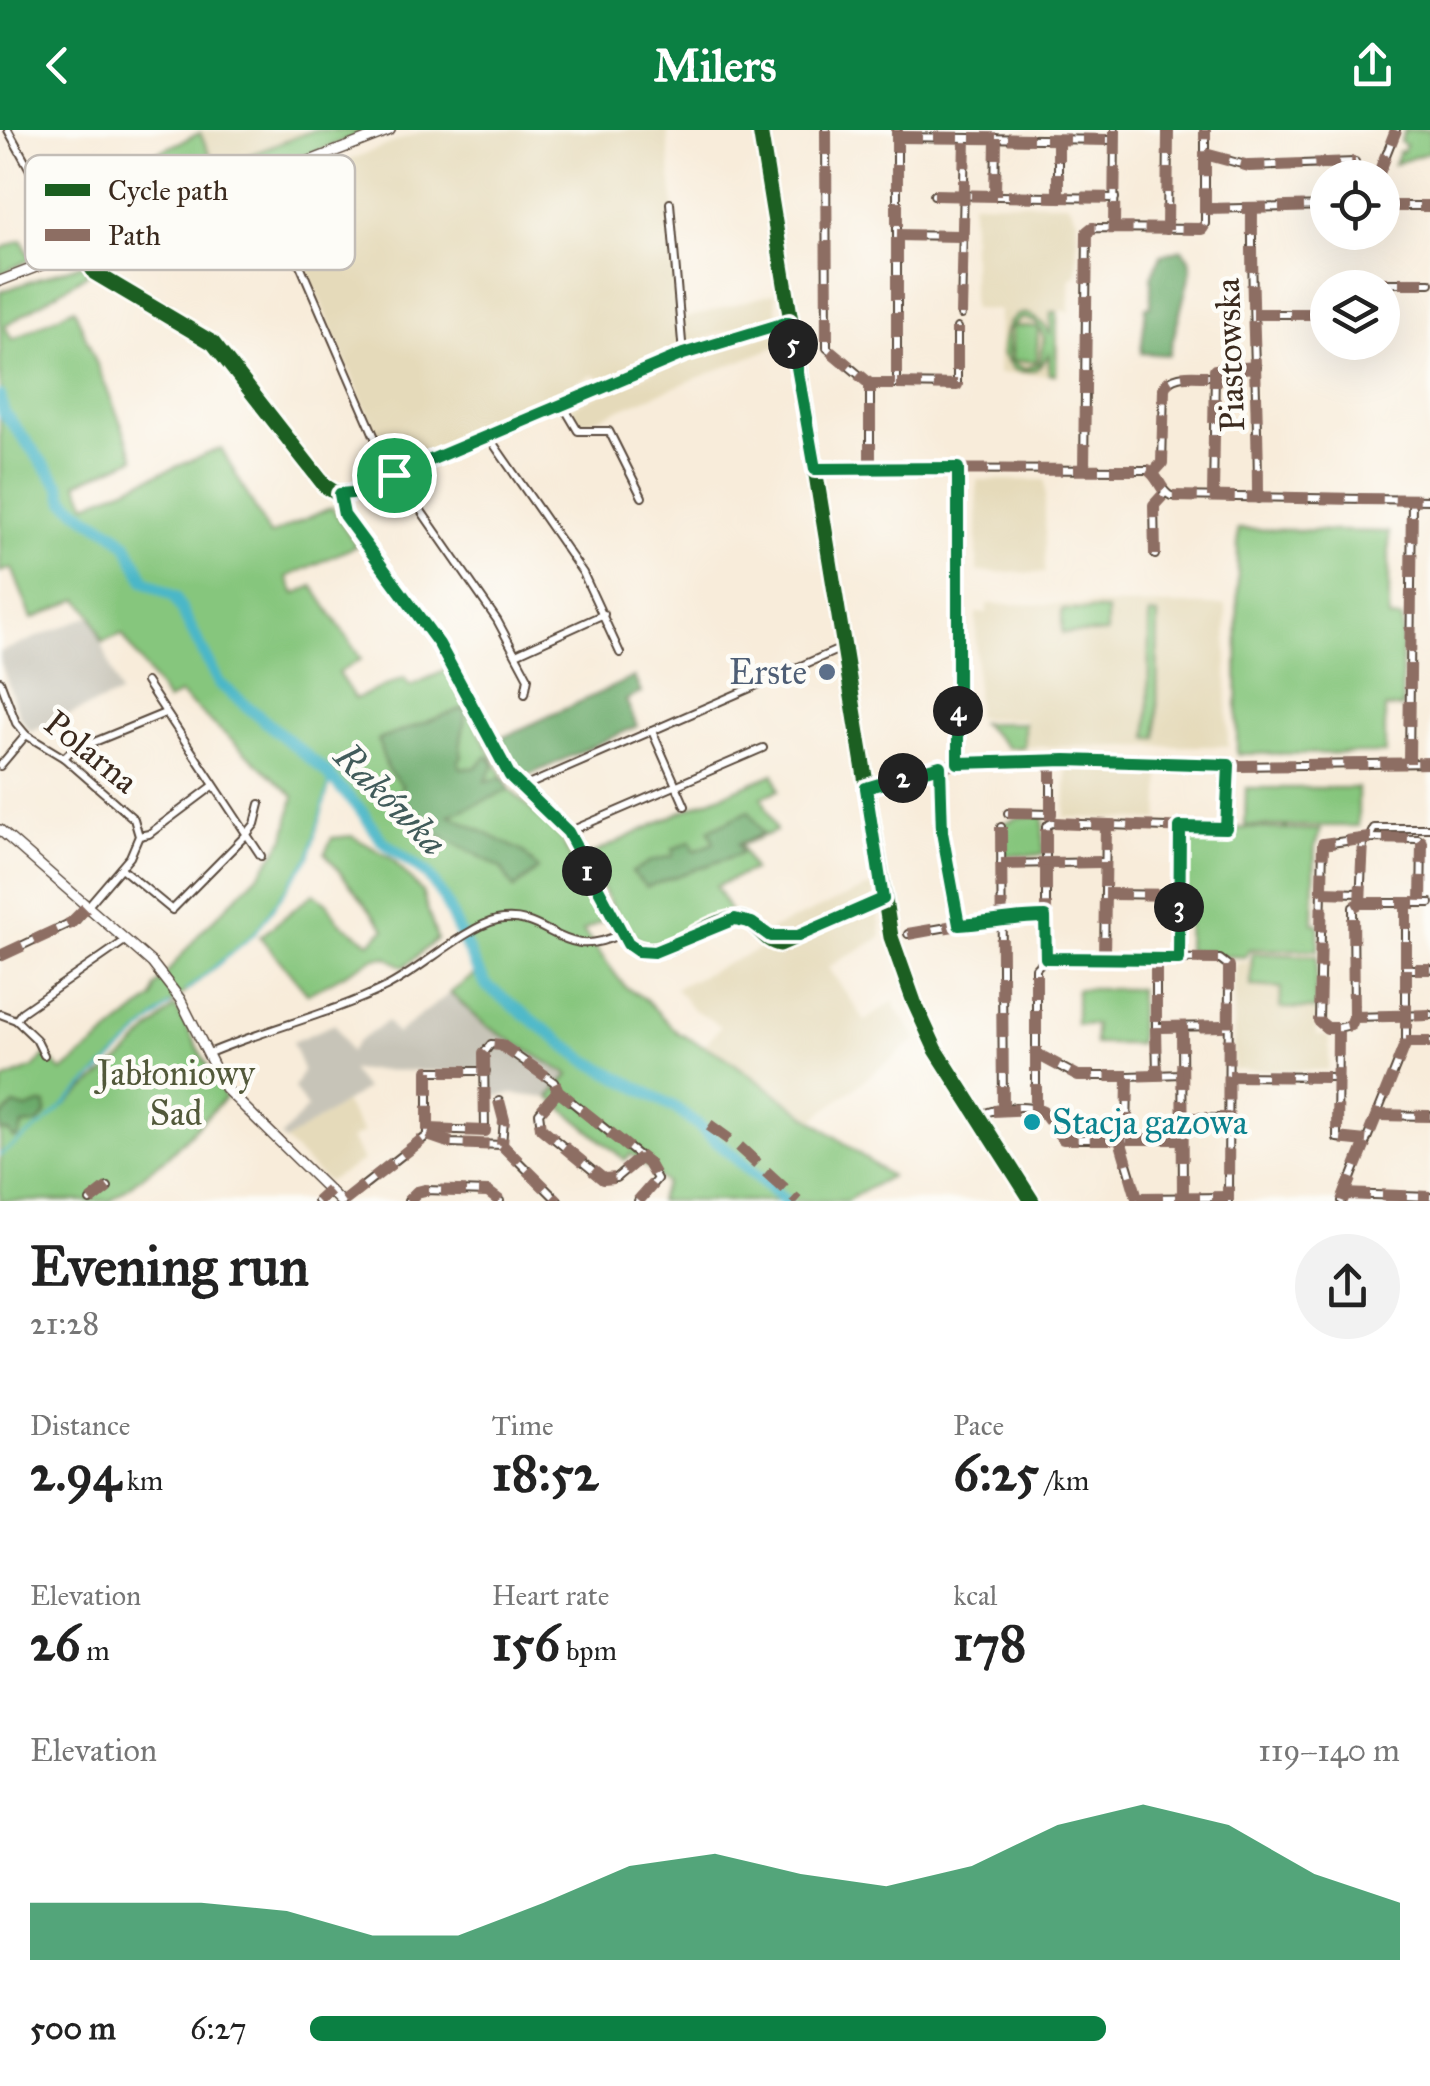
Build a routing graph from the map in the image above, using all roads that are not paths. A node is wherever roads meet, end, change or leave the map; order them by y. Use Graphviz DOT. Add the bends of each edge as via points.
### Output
graph roads {
  1 [pos="8,130"];
  2 [pos="390,130"];
  3 [pos="760,130"];
  4 [pos="826,130"];
  5 [pos="1115,130"];
  6 [pos="1168,130"];
  7 [pos="1205,130"];
  8 [pos="1396,130"];
  9 [pos="897,134"];
  10 [pos="1025,134"];
  11 [pos="964,138"];
  12 [pos="996,138"];
  13 [pos="1058,140"];
  14 [pos="1114,140"];
  15 [pos="1205,154"];
  16 [pos="326,155"];
  17 [pos="1385,160"];
  18 [pos="25,161"];
  19 [pos="1310,164"];
  20 [pos="934,195"];
  21 [pos="964,196"];
  22 [pos="995,196"];
  23 [pos="1058,198"];
  24 [pos="1115,198"];
  25 [pos="670,203"];
  26 [pos="1400,206"];
  27 [pos="1430,206"];
  28 [pos="1310,207"];
  29 [pos="1205,209"];
  30 [pos="1252,210"];
  31 [pos="1114,229"];
  32 [pos="1167,230"];
  33 [pos="897,235"];
  34 [pos="963,236"];
  35 [pos="29,270"];
  36 [pos="94,270"];
  37 [pos="302,270"];
  38 [pos="0,281"];
  39 [pos="1400,283"];
  40 [pos="1430,283"];
  41 [pos="1253,314"];
  42 [pos="1310,314"];
  43 [pos="962,315"];
  44 [pos="789,322"];
  45 [pos="957,328"];
  46 [pos="683,354"];
  47 [pos="1256,367"];
  48 [pos="1213,376"];
  49 [pos="870,384"];
  50 [pos="896,384"];
  51 [pos="562,404"];
  52 [pos="488,436"];
  53 [pos="870,468"];
  54 [pos="958,468"];
  55 [pos="815,469"];
  56 [pos="1084,470"];
  57 [pos="1153,472"];
  58 [pos="394,475"];
  59 [pos="1165,493"];
  60 [pos="340,494"];
  61 [pos="1214,497"];
  62 [pos="642,498"];
  63 [pos="1258,499"];
  64 [pos="1412,500"];
  65 [pos="1430,500"];
  66 [pos="1154,555"];
  67 [pos="604,614"];
  68 [pos="842,648"];
  69 [pos="620,653"];
  70 [pos="516,654"];
  71 [pos="0,681"];
  72 [pos="146,682"];
  73 [pos="525,694"];
  74 [pos="165,713"];
  75 [pos="652,730"];
  76 [pos="26,735"];
  77 [pos="763,748"];
  78 [pos="64,758"];
  79 [pos="1051,762"];
  80 [pos="958,763"];
  81 [pos="1409,763"];
  82 [pos="1430,763"];
  83 [pos="1229,765"];
  84 [pos="0,766"];
  85 [pos="940,766"];
  86 [pos="676,785"];
  87 [pos="213,786"];
  88 [pos="521,788"];
  89 [pos="866,788"];
  90 [pos="260,804"];
  91 [pos="685,806"];
  92 [pos="1008,813"];
  93 [pos="1106,825"];
  94 [pos="1001,827"];
  95 [pos="1180,827"];
  96 [pos="1430,828"];
  97 [pos="0,830"];
  98 [pos="568,832"];
  99 [pos="246,835"];
  100 [pos="138,836"];
  101 [pos="1366,840"];
  102 [pos="261,856"];
  103 [pos="1105,862"];
  104 [pos="1046,863"];
  105 [pos="1001,864"];
  106 [pos="120,868"];
  107 [pos="1322,892"];
  108 [pos="1362,893"];
  109 [pos="1106,894"];
  110 [pos="1180,894"];
  111 [pos="883,899"];
  112 [pos="1360,903"];
  113 [pos="1406,904"];
  114 [pos="1426,904"];
  115 [pos="88,906"];
  116 [pos="1045,917"];
  117 [pos="1001,920"];
  118 [pos="959,925"];
  119 [pos="620,934"];
  120 [pos="908,934"];
  121 [pos="126,940"];
  122 [pos="0,956"];
  123 [pos="1046,958"];
  124 [pos="1104,958"];
  125 [pos="1156,959"];
  126 [pos="1179,959"];
  127 [pos="1406,969"];
  128 [pos="1430,969"];
  129 [pos="0,1014"];
  130 [pos="1405,1015"];
  131 [pos="1430,1015"];
  132 [pos="1354,1017"];
  133 [pos="16,1020"];
  134 [pos="1182,1026"];
  135 [pos="1229,1026"];
  136 [pos="1156,1027"];
  137 [pos="1338,1028"];
  138 [pos="1406,1042"];
  139 [pos="1430,1042"];
  140 [pos="207,1054"];
  141 [pos="1037,1054"];
  142 [pos="44,1055"];
  143 [pos="487,1071"];
  144 [pos="1182,1074"];
  145 [pos="1157,1075"];
  146 [pos="1128,1076"];
  147 [pos="1229,1076"];
  148 [pos="1337,1077"];
  149 [pos="558,1092"];
  150 [pos="498,1101"];
  151 [pos="1003,1108"];
  152 [pos="1036,1109"];
  153 [pos="1378,1115"];
  154 [pos="978,1116"];
  155 [pos="1430,1116"];
  156 [pos="1182,1118"];
  157 [pos="1229,1118"];
  158 [pos="428,1132"];
  159 [pos="1124,1139"];
  160 [pos="1183,1139"];
  161 [pos="1366,1140"];
  162 [pos="502,1144"];
  163 [pos="640,1157"];
  164 [pos="108,1187"];
  165 [pos="329,1190"];
  166 [pos="1344,1197"];
  167 [pos="1430,1197"];
  168 [pos="1183,1199"];
  169 [pos="1228,1199"];
  170 [pos="1138,1200"];
  171 [pos="90,1201"];
  172 [pos="317,1201"];
  173 [pos="342,1201"];
  174 [pos="408,1201"];
  175 [pos="500,1201"];
  176 [pos="558,1201"];
  177 [pos="638,1201"];
  178 [pos="1032,1201"];
  1 -- 18 [label="street"];
  2 -- 16 [label="street"];
  3 -- 44 [label="street"];
  4 -- 49 [label="street" via="827,348"];
  5 -- 14 [label="street"];
  6 -- 32 [label="street"];
  7 -- 15 [label="street"];
  8 -- 17 [label="street"];
  9 -- 11 [label="street"];
  9 -- 33 [label="street"];
  10 -- 12 [label="street"];
  10 -- 13 [label="street"];
  11 -- 12 [label="street"];
  11 -- 21 [label="street"];
  12 -- 22 [label="street"];
  13 -- 14 [label="street"];
  13 -- 23 [label="street"];
  14 -- 24 [label="street"];
  15 -- 19 [label="street" via="1249,166"];
  15 -- 29 [label="street"];
  20 -- 21 [label="street"];
  21 -- 22 [label="street"];
  21 -- 34 [label="street"];
  22 -- 23 [label="street"];
  23 -- 24 [label="street"];
  24 -- 31 [label="street"];
  25 -- 46 [label="street"];
  26 -- 27 [label="street"];
  28 -- 30 [label="street"];
  29 -- 30 [label="street"];
  29 -- 32 [label="street" via="1202,229"];
  30 -- 41 [label="street, Piastowska"];
  31 -- 32 [label="street"];
  31 -- 56 [label="street" via="1087,232"];
  33 -- 34 [label="street"];
  33 -- 50 [label="street"];
  34 -- 43 [label="street"];
  35 -- 38 [label="street"];
  36 -- 60 [label="street" via="213,342 325,486"];
  37 -- 58 [label="street"];
  39 -- 40 [label="street"];
  41 -- 42 [label="street"];
  41 -- 47 [label="street, Piastowska"];
  44 -- 46 [label="street"];
  44 -- 55 [label="street"];
  45 -- 50 [label="street" via="957,385"];
  46 -- 51 [label="street"];
  47 -- 48 [label="street" via="1221,368"];
  47 -- 63 [label="street, Piastowska"];
  48 -- 57 [label="street" via="1167,381 1162,463"];
  48 -- 61 [label="street"];
  49 -- 50 [label="street"];
  49 -- 53 [label="street"];
  51 -- 52 [label="street"];
  51 -- 62 [label="street" via="578,431 609,431"];
  52 -- 58 [label="street"];
  52 -- 67 [label="street"];
  53 -- 54 [label="street"];
  53 -- 55 [label="street"];
  54 -- 56 [label="street"];
  54 -- 80 [label="street"];
  55 -- 68 [label="street"];
  56 -- 57 [label="street"];
  57 -- 59 [label="street"];
  58 -- 60 [label="street"];
  58 -- 70 [label="street"];
  59 -- 61 [label="street"];
  59 -- 66 [label="street" via="1154,505"];
  60 -- 88 [label="street" via="344,515 439,644"];
  61 -- 63 [label="street"];
  63 -- 64 [label="street"];
  64 -- 65 [label="street"];
  64 -- 81 [label="street"];
  67 -- 69 [label="street"];
  67 -- 70 [label="street"];
  68 -- 75 [label="street"];
  68 -- 89 [label="street"];
  70 -- 73 [label="street" via="528,678"];
  71 -- 76 [label="street, Polarna"];
  72 -- 74 [label="street"];
  74 -- 78 [label="street"];
  74 -- 87 [label="street"];
  75 -- 86 [label="street"];
  75 -- 88 [label="street"];
  76 -- 78 [label="street, Polarna"];
  76 -- 84 [label="street"];
  77 -- 86 [label="street"];
  78 -- 100 [label="street, Polarna" via="134,819"];
  79 -- 80 [label="street"];
  79 -- 83 [label="street"];
  79 -- 92 [label="street" via="1051,814"];
  80 -- 85 [label="street"];
  81 -- 82 [label="street"];
  81 -- 83 [label="street"];
  83 -- 95 [label="street" via="1226,828"];
  85 -- 89 [label="street"];
  85 -- 118 [label="street" via="942,832"];
  86 -- 91 [label="street"];
  86 -- 98 [label="street"];
  87 -- 99 [label="street"];
  87 -- 100 [label="street"];
  88 -- 98 [label="street"];
  89 -- 111 [label="street"];
  90 -- 99 [label="street"];
  93 -- 95 [label="street"];
  93 -- 103 [label="street"];
  93 -- 104 [label="street" via="1048,824"];
  94 -- 105 [label="street"];
  95 -- 110 [label="street"];
  96 -- 101 [label="street" via="1374,828"];
  97 -- 115 [label="street"];
  98 -- 119 [label="street"];
  99 -- 102 [label="street"];
  99 -- 106 [label="street" via="172,910"];
  100 -- 106 [label="street, Polarna"];
  101 -- 107 [label="street" via="1323,844"];
  101 -- 108 [label="street"];
  101 -- 114 [label="street" via="1422,842"];
  103 -- 104 [label="street"];
  103 -- 109 [label="street"];
  104 -- 105 [label="street"];
  104 -- 116 [label="street"];
  105 -- 117 [label="street"];
  106 -- 115 [label="street, Polarna"];
  107 -- 108 [label="street"];
  107 -- 137 [label="street" via="1319,1020"];
  108 -- 112 [label="street"];
  109 -- 110 [label="street"];
  109 -- 124 [label="street"];
  110 -- 126 [label="street"];
  111 -- 119 [label="street" via="798,936 772,936 730,919 654,952 634,949"];
  111 -- 154 [label="street" via="914,1002"];
  112 -- 113 [label="street"];
  112 -- 132 [label="street" via="1353,907"];
  113 -- 114 [label="street"];
  113 -- 127 [label="street"];
  115 -- 121 [label="street"];
  115 -- 122 [label="street, Polarna" via="71,923"];
  116 -- 117 [label="street"];
  116 -- 123 [label="street"];
  117 -- 118 [label="street"];
  117 -- 151 [label="street"];
  118 -- 120 [label="street"];
  119 -- 140 [label="street" via="586,946 532,924 488,923 386,987"];
  121 -- 133 [label="street"];
  121 -- 140 [label="street" via="166,979"];
  123 -- 124 [label="street"];
  123 -- 141 [label="street" via="1036,968"];
  124 -- 125 [label="street"];
  125 -- 126 [label="street"];
  125 -- 136 [label="street"];
  126 -- 135 [label="street" via="1226,961"];
  127 -- 128 [label="street"];
  127 -- 130 [label="street"];
  129 -- 133 [label="street"];
  130 -- 131 [label="street"];
  130 -- 132 [label="street"];
  130 -- 138 [label="street"];
  132 -- 137 [label="street"];
  133 -- 142 [label="street"];
  134 -- 135 [label="street"];
  134 -- 136 [label="street"];
  134 -- 144 [label="street"];
  135 -- 147 [label="street"];
  136 -- 145 [label="street"];
  137 -- 148 [label="street"];
  138 -- 139 [label="street"];
  138 -- 153 [label="street"];
  140 -- 165 [label="street" via="238,1103"];
  141 -- 146 [label="street" via="1078,1076"];
  141 -- 152 [label="street"];
  143 -- 149 [label="street" via="485,1048 500,1046 554,1082"];
  143 -- 158 [label="street" via="484,1131"];
  143 -- 158 [label="street" via="428,1071"];
  144 -- 145 [label="street"];
  144 -- 156 [label="street"];
  145 -- 146 [label="street"];
  146 -- 159 [label="street"];
  147 -- 148 [label="street"];
  147 -- 157 [label="street"];
  148 -- 161 [label="street" via="1336,1138"];
  149 -- 163 [label="street"];
  149 -- 163 [label="street" via="539,1113 541,1128 603,1179 616,1178"];
  150 -- 162 [label="street"];
  151 -- 152 [label="street"];
  151 -- 154 [label="street"];
  152 -- 159 [label="street" via="1063,1139"];
  153 -- 155 [label="street"];
  153 -- 161 [label="street"];
  154 -- 178 [label="street"];
  156 -- 157 [label="street"];
  156 -- 160 [label="street"];
  157 -- 169 [label="street"];
  158 -- 162 [label="street" via="451,1143"];
  158 -- 173 [label="street"];
  159 -- 160 [label="street"];
  159 -- 170 [label="street"];
  160 -- 168 [label="street"];
  161 -- 166 [label="street"];
  162 -- 176 [label="street"];
  163 -- 177 [label="street" via="657,1179"];
  164 -- 171 [label="street"];
  165 -- 172 [label="street"];
  165 -- 173 [label="street"];
  166 -- 167 [label="street"];
  168 -- 169 [label="street"];
  168 -- 170 [label="street"];
  174 -- 175 [label="street" via="423,1190 488,1192"];
}
